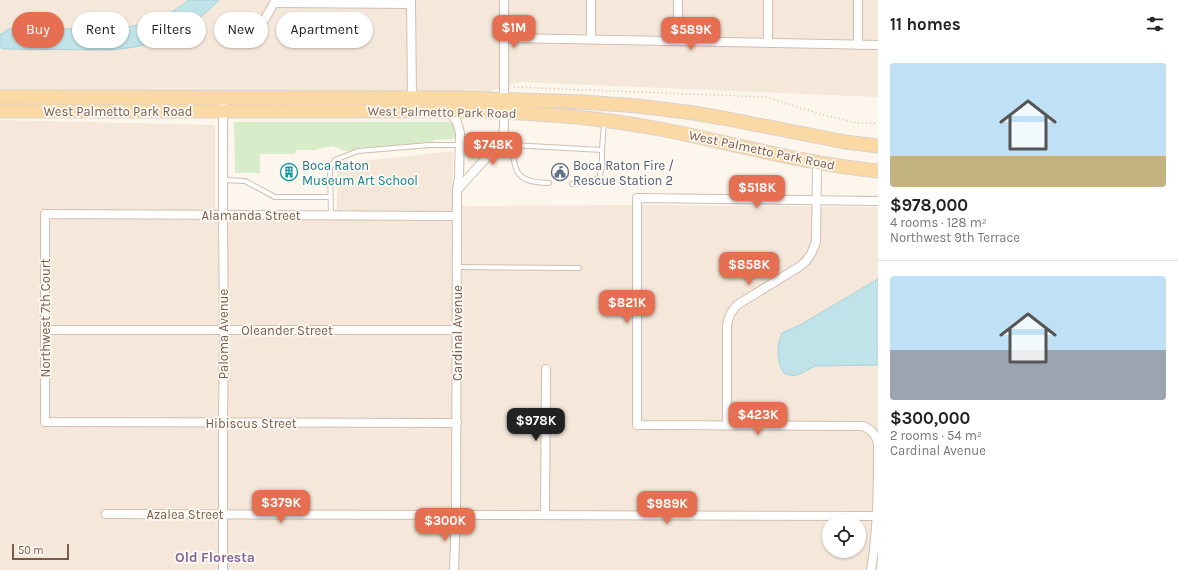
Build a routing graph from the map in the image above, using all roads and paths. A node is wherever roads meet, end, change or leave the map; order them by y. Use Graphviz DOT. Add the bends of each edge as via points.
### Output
graph roads {
  1 [pos="504,0"];
  2 [pos="591,0"];
  3 [pos="678,0"];
  4 [pos="768,0"];
  5 [pos="858,0"];
  6 [pos="275,2"];
  7 [pos="411,2"];
  8 [pos="268,14"];
  9 [pos="504,38"];
  10 [pos="591,39"];
  11 [pos="678,41"];
  12 [pos="768,43"];
  13 [pos="858,45"];
  14 [pos="878,45"];
  15 [pos="514,87"];
  16 [pos="0,97"];
  17 [pos="412,98"];
  18 [pos="504,99"];
  19 [pos="223,104"];
  20 [pos="0,111"];
  21 [pos="412,111"];
  22 [pos="449,112"];
  23 [pos="505,113"];
  24 [pos="604,120"];
  25 [pos="878,123"];
  26 [pos="500,140"];
  27 [pos="460,144"];
  28 [pos="512,145"];
  29 [pos="878,146"];
  30 [pos="602,150"];
  31 [pos="817,162"];
  32 [pos="878,171"];
  33 [pos="223,180"];
  34 [pos="549,183"];
  35 [pos="572,184"];
  36 [pos="458,190"];
  37 [pos="330,196"];
  38 [pos="816,200"];
  39 [pos="878,201"];
  40 [pos="45,214"];
  41 [pos="223,215"];
  42 [pos="331,216"];
  43 [pos="457,216"];
  44 [pos="457,267"];
  45 [pos="579,268"];
  46 [pos="45,330"];
  47 [pos="224,330"];
  48 [pos="457,330"];
  49 [pos="546,369"];
  50 [pos="45,422"];
  51 [pos="223,423"];
  52 [pos="457,423"];
  53 [pos="727,425"];
  54 [pos="106,514"];
  55 [pos="223,514"];
  56 [pos="456,515"];
  57 [pos="546,515"];
  58 [pos="877,516"];
  59 [pos="223,570"];
  60 [pos="454,570"];
  61 [pos="871,570"];
  1 -- 9 [label="street"];
  2 -- 10 [label="street"];
  3 -- 11 [label="street"];
  4 -- 12 [label="street"];
  5 -- 13 [label="street"];
  6 -- 7 [label="street"];
  6 -- 8 [label="street"];
  7 -- 17 [label="street"];
  9 -- 10 [label="street"];
  9 -- 18 [label="street"];
  10 -- 11 [label="street"];
  11 -- 12 [label="street"];
  12 -- 13 [label="street"];
  13 -- 14 [label="street"];
  15 -- 25 [label="path" via="766,97 830,117 857,123"];
  16 -- 19 [label="main road, West Palmetto Park Road"];
  17 -- 18 [label="main road, West Palmetto Park Road"];
  17 -- 19 [label="main road, West Palmetto Park Road"];
  17 -- 21 [label="street"];
  18 -- 23 [label="street"];
  18 -- 29 [label="main road, West Palmetto Park Road" via="638,106"];
  19 -- 20 [label="main road, West Palmetto Park Road"];
  19 -- 21 [label="main road, West Palmetto Park Road"];
  19 -- 33 [label="street, Paloma Avenue"];
  21 -- 22 [label="main road, West Palmetto Park Road"];
  22 -- 23 [label="main road, West Palmetto Park Road"];
  22 -- 27 [label="street, Cardinal Avenue" via="459,127"];
  23 -- 24 [label="main road, West Palmetto Park Road"];
  23 -- 26 [label="street"];
  24 -- 30 [label="lane"];
  24 -- 31 [label="main road, West Palmetto Park Road" via="662,129"];
  26 -- 28 [label="lane"];
  26 -- 36 [label="street"];
  27 -- 36 [label="street, Cardinal Avenue"];
  27 -- 37 [label="lane" via="358,151 334,160 330,168"];
  28 -- 30 [label="lane"];
  28 -- 34 [label="lane" via="516,171 524,179"];
  30 -- 35 [label="lane" via="599,178 591,182"];
  31 -- 32 [label="main road, West Palmetto Park Road"];
  31 -- 38 [label="street"];
  33 -- 37 [label="lane" via="245,181 275,197"];
  33 -- 41 [label="street, Paloma Avenue"];
  36 -- 43 [label="street, Cardinal Avenue"];
  37 -- 42 [label="lane"];
  38 -- 39 [label="street"];
  38 -- 53 [label="street" via="816,242 806,261 737,305 728,319"];
  38 -- 53 [label="street" via="637,198 637,425"];
  40 -- 41 [label="street, Alamanda Street"];
  40 -- 46 [label="street, Northwest 7th Court"];
  41 -- 42 [label="street, Alamanda Street"];
  41 -- 47 [label="street, Paloma Avenue"];
  42 -- 43 [label="street, Alamanda Street"];
  43 -- 44 [label="street, Cardinal Avenue"];
  44 -- 45 [label="lane"];
  44 -- 48 [label="street, Cardinal Avenue"];
  46 -- 47 [label="street, Oleander Street"];
  46 -- 50 [label="street, Northwest 7th Court"];
  47 -- 48 [label="street, Oleander Street"];
  47 -- 51 [label="street, Paloma Avenue"];
  48 -- 52 [label="street, Cardinal Avenue"];
  49 -- 57 [label="street"];
  50 -- 51 [label="street, Hibiscus Street"];
  51 -- 52 [label="street, Hibiscus Street"];
  51 -- 55 [label="street, Paloma Avenue"];
  52 -- 56 [label="street, Cardinal Avenue"];
  53 -- 58 [label="street" via="863,426 870,429 876,435 878,443"];
  54 -- 55 [label="street, Azalea Street"];
  55 -- 56 [label="street, Azalea Street"];
  55 -- 59 [label="street, Paloma Avenue"];
  56 -- 57 [label="street, Azalea Street"];
  56 -- 60 [label="street, Cardinal Avenue"];
  57 -- 58 [label="street, Azalea Street"];
  58 -- 61 [label="street" via="876,548"];
}
